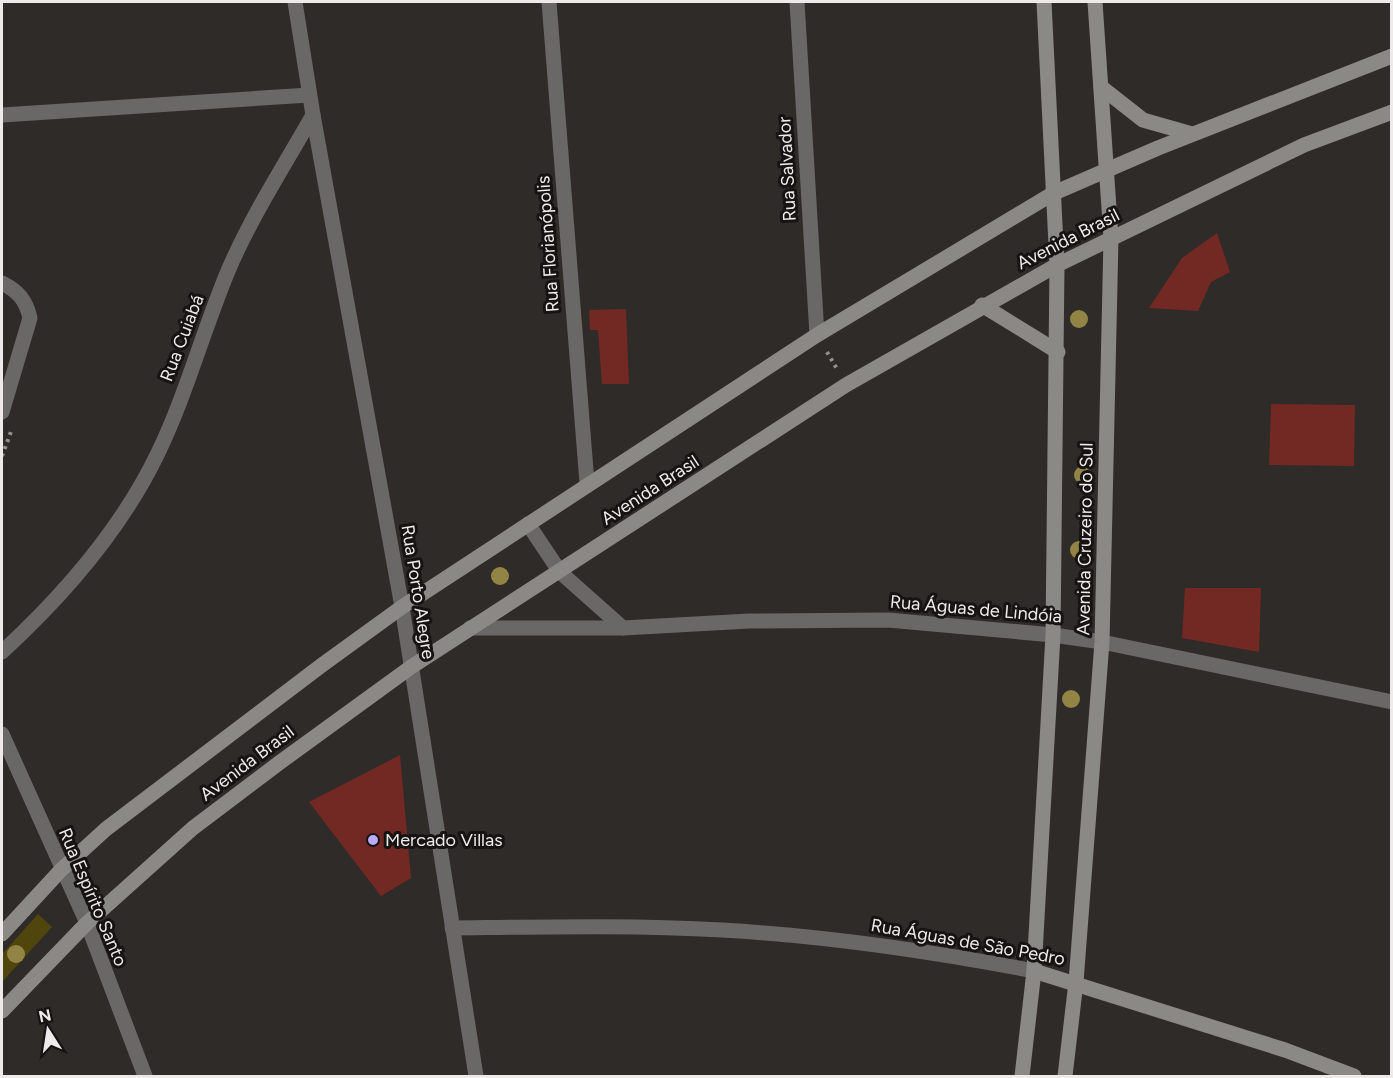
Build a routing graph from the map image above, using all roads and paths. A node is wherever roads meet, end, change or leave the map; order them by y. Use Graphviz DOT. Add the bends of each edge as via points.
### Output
graph roads {
  1 [pos="295,2"];
  2 [pos="549,2"];
  3 [pos="797,2"];
  4 [pos="1044,2"];
  5 [pos="1095,2"];
  6 [pos="1392,56"];
  7 [pos="1101,87"];
  8 [pos="309,95"];
  9 [pos="1392,112"];
  10 [pos="2,115"];
  11 [pos="313,115"];
  12 [pos="1192,134"];
  13 [pos="1106,169"];
  14 [pos="1054,193"];
  15 [pos="1111,238"];
  16 [pos="1057,265"];
  17 [pos="2,283"];
  18 [pos="982,305"];
  19 [pos="816,334"];
  20 [pos="1058,352"];
  21 [pos="846,385"];
  22 [pos="2,412"];
  23 [pos="587,483"];
  24 [pos="528,524"];
  25 [pos="560,572"];
  26 [pos="402,607"];
  27 [pos="470,628"];
  28 [pos="623,628"];
  29 [pos="1053,635"];
  30 [pos="1102,642"];
  31 [pos="2,651"];
  32 [pos="411,667"];
  33 [pos="1392,702"];
  34 [pos="2,734"];
  35 [pos="61,870"];
  36 [pos="87,922"];
  37 [pos="452,928"];
  38 [pos="2,934"];
  39 [pos="1034,971"];
  40 [pos="1076,982"];
  41 [pos="2,1011"];
  42 [pos="145,1077"];
  43 [pos="476,1077"];
  44 [pos="1022,1077"];
  45 [pos="1065,1077"];
  46 [pos="1354,1077"];
  1 -- 8 [label="street"];
  2 -- 23 [label="street, Rua Florianópolis"];
  3 -- 19 [label="street, Rua Salvador"];
  4 -- 14 [label="main road, Avenida Cruzeiro do Sul"];
  5 -- 7 [label="main road, Avenida Cruzeiro do Sul"];
  6 -- 12 [label="main road, Avenida Brasil"];
  7 -- 12 [label="main road" via="1143,120"];
  7 -- 13 [label="main road, Avenida Cruzeiro do Sul"];
  8 -- 10 [label="street"];
  8 -- 11 [label="street"];
  9 -- 15 [label="main road, Avenida Brasil" via="1304,145"];
  11 -- 26 [label="street, Rua Porto Alegre"];
  11 -- 31 [label="street, Rua Cuiabá" via="229,270 143,483 120,520 51,608"];
  12 -- 13 [label="main road, Avenida Brasil"];
  13 -- 14 [label="main road, Avenida Brasil"];
  13 -- 15 [label="main road, Avenida Cruzeiro do Sul"];
  14 -- 16 [label="main road, Avenida Cruzeiro do Sul"];
  14 -- 19 [label="main road, Avenida Brasil"];
  15 -- 16 [label="main road, Avenida Brasil"];
  15 -- 30 [label="main road, Avenida Cruzeiro do Sul"];
  16 -- 18 [label="main road, Avenida Brasil"];
  16 -- 20 [label="main road, Avenida Cruzeiro do Sul"];
  17 -- 22 [label="street" via="14,289 27,304 30,318"];
  18 -- 20 [label="main road"];
  18 -- 21 [label="main road, Avenida Brasil"];
  19 -- 21 [label="path"];
  19 -- 23 [label="main road, Avenida Brasil"];
  20 -- 29 [label="main road, Avenida Cruzeiro do Sul"];
  21 -- 25 [label="main road, Avenida Brasil"];
  23 -- 24 [label="main road, Avenida Brasil"];
  24 -- 25 [label="street"];
  24 -- 26 [label="main road, Avenida Brasil"];
  25 -- 27 [label="main road, Avenida Brasil"];
  25 -- 28 [label="street"];
  26 -- 32 [label="street, Rua Porto Alegre"];
  26 -- 35 [label="main road, Avenida Brasil" via="159,787"];
  27 -- 28 [label="street, Rua Águas de Lindóia"];
  27 -- 32 [label="main road, Avenida Brasil"];
  28 -- 29 [label="street, Rua Águas de Lindóia" via="749,621 888,620"];
  29 -- 30 [label="street, Rua Águas de Lindóia"];
  29 -- 39 [label="main road, Avenida Cruzeiro do Sul"];
  30 -- 33 [label="street, Rua Águas de Lindóia"];
  30 -- 40 [label="main road, Avenida Cruzeiro do Sul"];
  32 -- 36 [label="main road, Avenida Brasil" via="193,828"];
  32 -- 37 [label="street, Rua Porto Alegre"];
  34 -- 35 [label="street, Rua Espírito Santo"];
  35 -- 36 [label="street, Rua Espírito Santo"];
  35 -- 38 [label="main road, Avenida Brasil"];
  36 -- 41 [label="main road, Avenida Brasil"];
  36 -- 42 [label="street, Rua Espírito Santo"];
  37 -- 39 [label="street, Rua Águas de São Pedro" via="722,930 884,945"];
  37 -- 43 [label="street, Rua Porto Alegre"];
  39 -- 40 [label="main road, Rua Águas de São Pedro"];
  39 -- 44 [label="main road, Avenida Cruzeiro do Sul"];
  40 -- 45 [label="main road, Avenida Cruzeiro do Sul"];
  40 -- 46 [label="main road, Rua Águas de São Pedro" via="1285,1050"];
}
